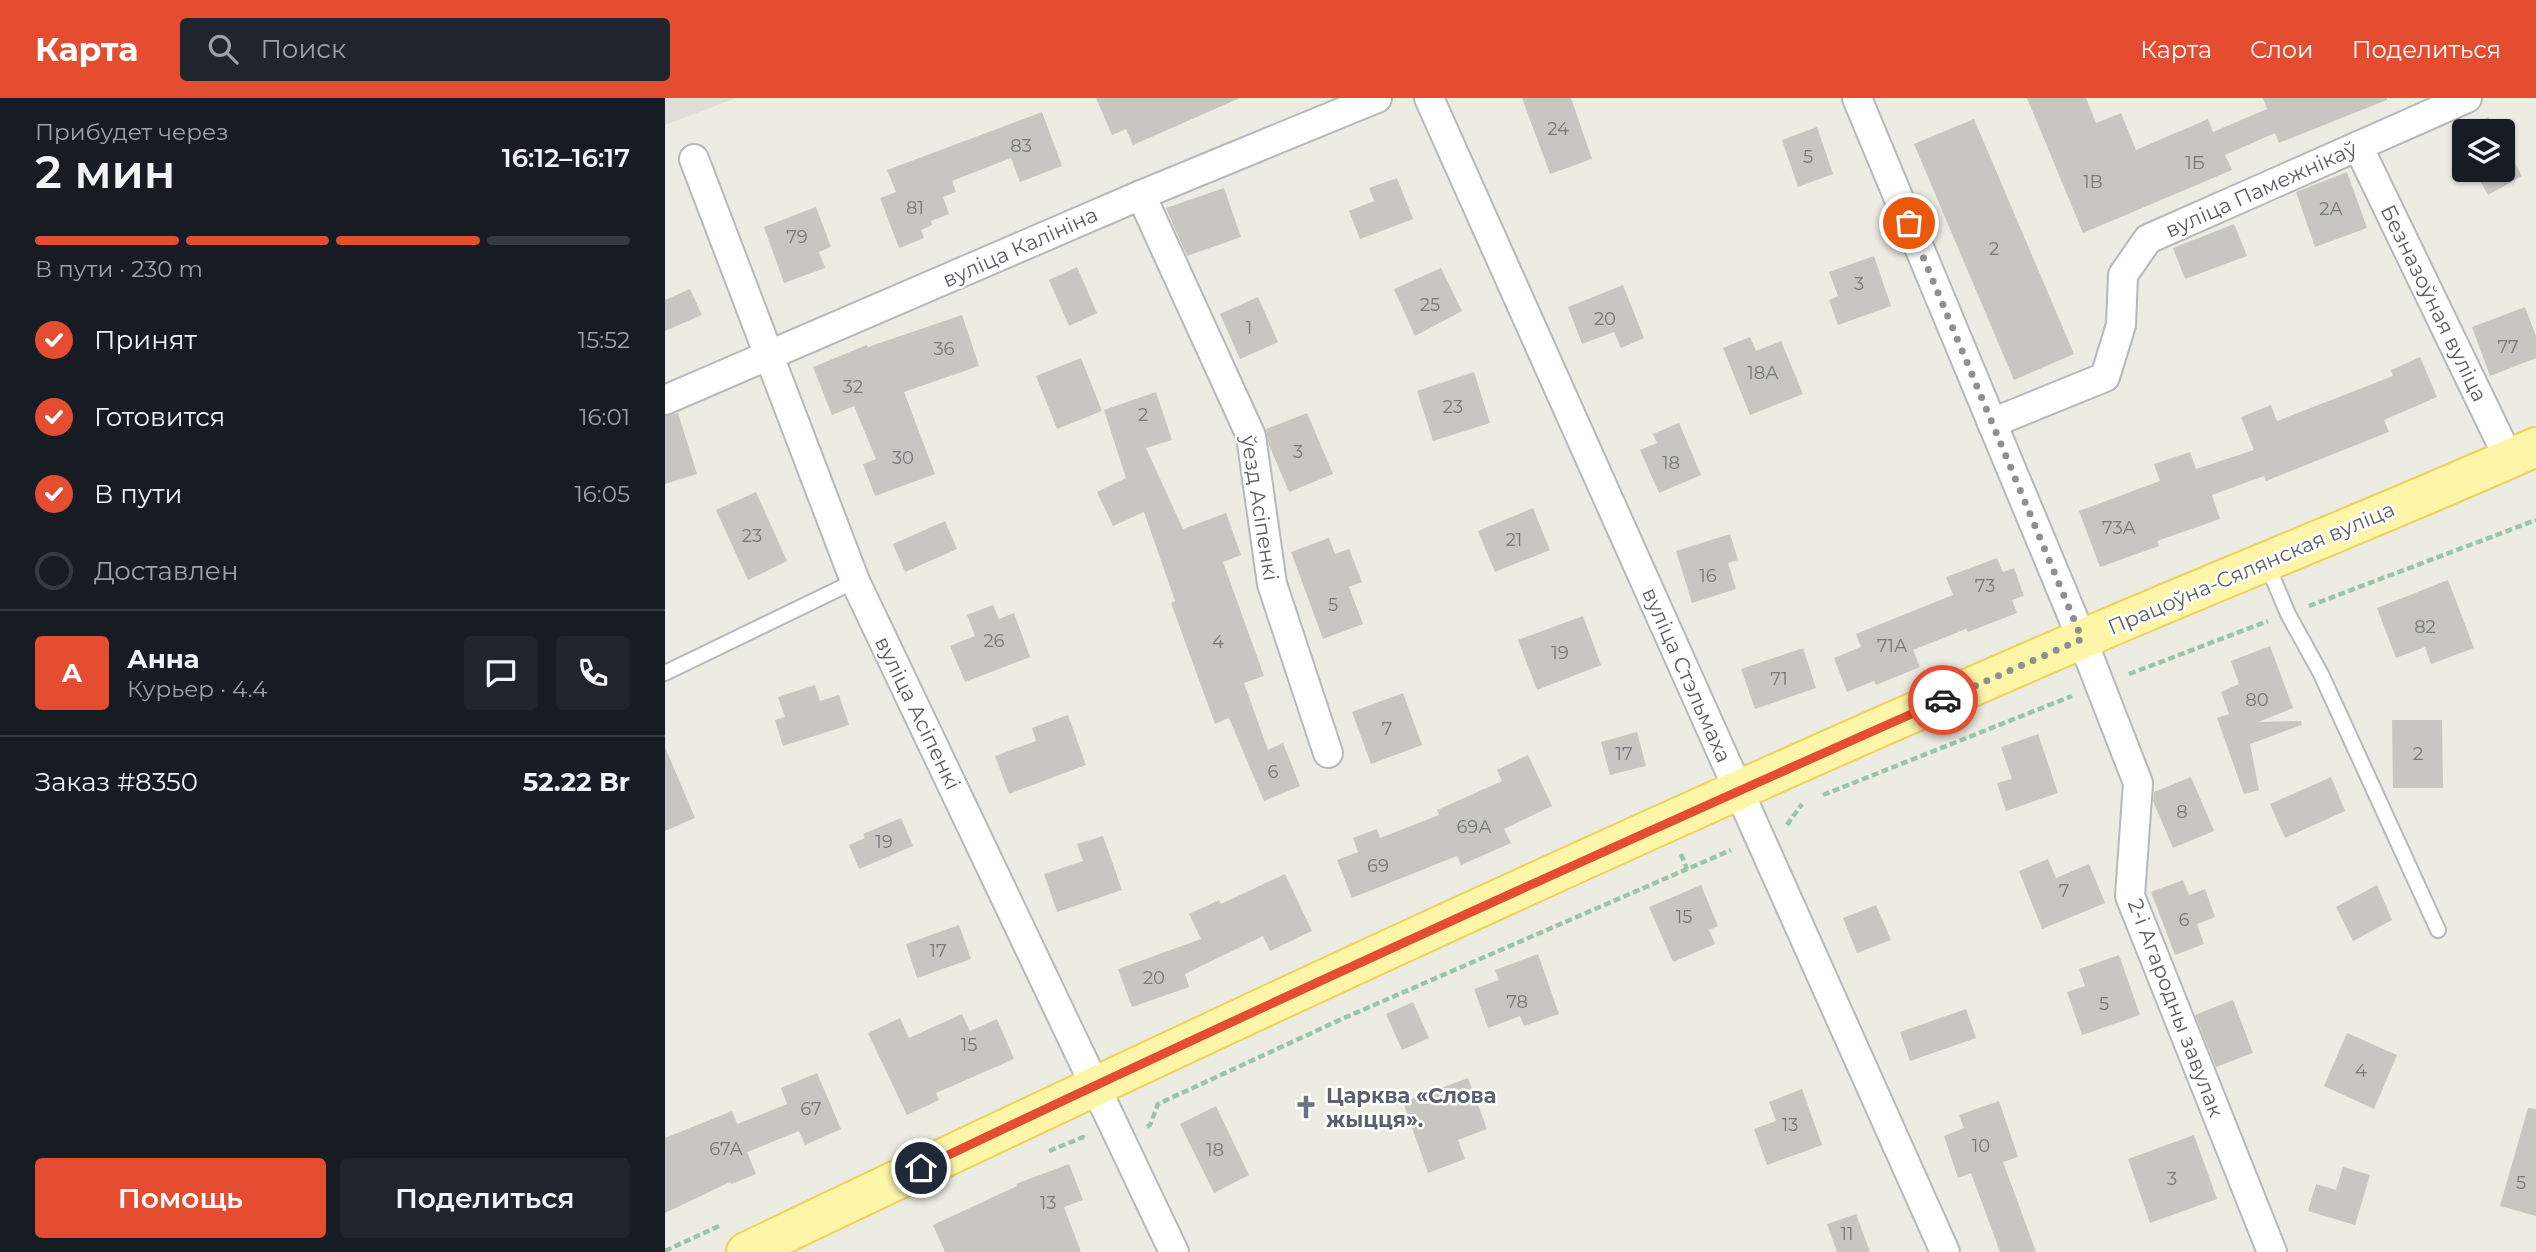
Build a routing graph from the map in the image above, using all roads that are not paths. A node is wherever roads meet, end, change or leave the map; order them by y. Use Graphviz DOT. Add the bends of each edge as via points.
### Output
graph roads {
  1 [pos="1377,98"];
  2 [pos="1429,98"];
  3 [pos="1857,98"];
  4 [pos="2467,98"];
  5 [pos="2358,146"];
  6 [pos="694,159"];
  7 [pos="1141,195"];
  8 [pos="770,356"];
  9 [pos="665,400"];
  10 [pos="1992,423"];
  11 [pos="2523,453"];
  12 [pos="2266,561"];
  13 [pos="855,581"];
  14 [pos="2082,639"];
  15 [pos="665,673"];
  16 [pos="1328,752"];
  17 [pos="1738,790"];
  18 [pos="2438,930"];
  19 [pos="1096,1085"];
  20 [pos="746,1252"];
  21 [pos="1174,1252"];
  22 [pos="1945,1252"];
  23 [pos="2272,1252"];
  1 -- 7 [label="street, вуліца Калініна"];
  2 -- 17 [label="street, вуліца Стэльмаха"];
  3 -- 10 [label="street, 2-і Агародны завулак"];
  4 -- 5 [label="street, вуліца Памежнікаў"];
  5 -- 10 [label="street, вуліца Памежнікаў" via="2148,239 2123,275 2121,326 2105,377"];
  5 -- 11 [label="street, Безназоўная вуліца"];
  6 -- 8 [label="street, вуліца Асіпенкі"];
  7 -- 8 [label="street, вуліца Калініна"];
  7 -- 16 [label="street, ўезд Асіпенкі" via="1251,436 1272,584"];
  8 -- 9 [label="street, вуліца Калініна"];
  8 -- 13 [label="street, вуліца Асіпенкі"];
  10 -- 14 [label="street, 2-і Агародны завулак"];
  11 -- 12 [label="main road, Працоўна-Сялянская вуліца"];
  12 -- 14 [label="main road, Працоўна-Сялянская вуліца"];
  12 -- 18 [label="lane"];
  13 -- 15 [label="lane"];
  13 -- 19 [label="street, вуліца Асіпенкі"];
  14 -- 17 [label="main road, Працоўна-Сялянская вуліца"];
  14 -- 23 [label="street, 2-і Агародны завулак" via="2138,783 2130,896"];
  17 -- 19 [label="main road, Працоўна-Сялянская вуліца"];
  17 -- 22 [label="street, вуліца Стэльмаха"];
  19 -- 20 [label="main road, Працоўна-Сялянская вуліца"];
  19 -- 21 [label="street, вуліца Асіпенкі"];
}
